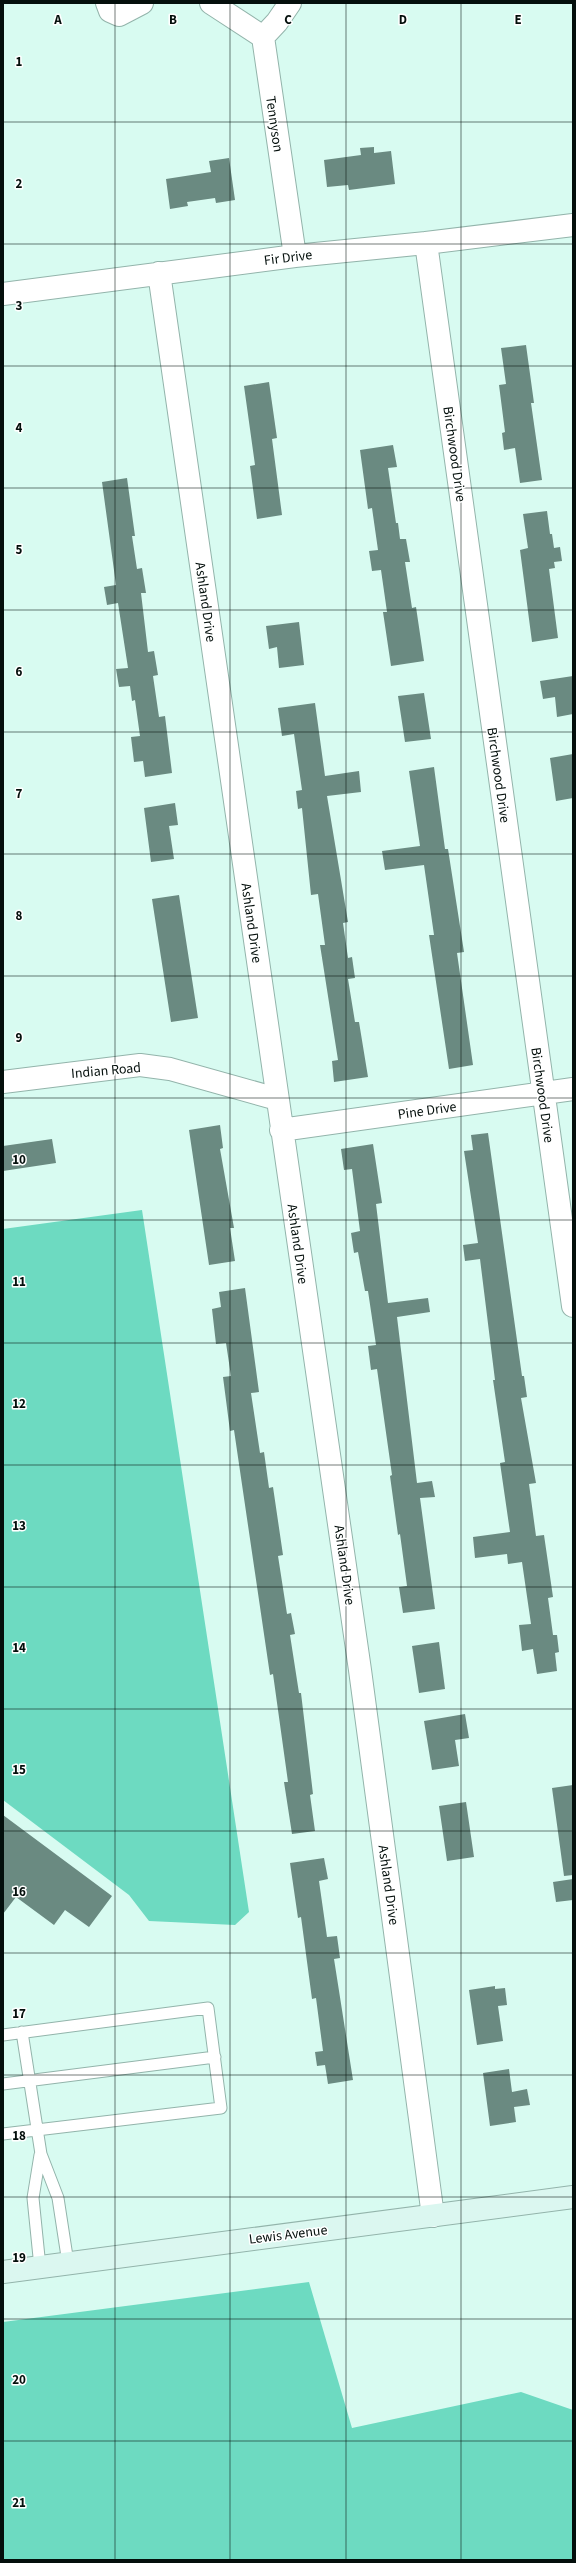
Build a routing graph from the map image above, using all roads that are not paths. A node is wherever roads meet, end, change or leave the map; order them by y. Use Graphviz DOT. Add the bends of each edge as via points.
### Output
graph roads {
  1 [pos="107,3"];
  2 [pos="142,3"];
  3 [pos="211,3"];
  4 [pos="290,3"];
  5 [pos="262,37"];
  6 [pos="573,225"];
  7 [pos="426,243"];
  8 [pos="294,256"];
  9 [pos="159,273"];
  10 [pos="3,294"];
  11 [pos="3,1082"];
  12 [pos="573,1089"];
  13 [pos="543,1094"];
  14 [pos="277,1099"];
  15 [pos="281,1130"];
  16 [pos="573,1306"];
  17 [pos="22,2032"];
  18 [pos="3,2035"];
  19 [pos="215,2057"];
  20 [pos="30,2080"];
  21 [pos="3,2084"];
  22 [pos="37,2130"];
  23 [pos="3,2134"];
  24 [pos="41,2154"];
  25 [pos="573,2197"];
  26 [pos="433,2216"];
  27 [pos="68,2263"];
  28 [pos="40,2267"];
  29 [pos="3,2272"];
  1 -- 2 [label="street" via="110,11 119,15"];
  3 -- 5 [label="street"];
  4 -- 5 [label="street" via="278,22"];
  5 -- 8 [label="street, Tennyson"];
  6 -- 7 [label="street, Fir Drive"];
  7 -- 8 [label="street, Fir Drive"];
  7 -- 13 [label="street, Birchwood Drive"];
  8 -- 9 [label="street, Fir Drive"];
  9 -- 10 [label="street, Fir Drive"];
  9 -- 14 [label="street, Ashland Drive"];
  11 -- 14 [label="street, Indian Road" via="140,1065 170,1069"];
  12 -- 13 [label="street, Pine Drive"];
  13 -- 15 [label="street, Pine Drive"];
  13 -- 16 [label="street, Birchwood Drive"];
  14 -- 15 [label="street, Ashland Drive"];
  15 -- 26 [label="street, Ashland Drive" via="359,1663"];
  17 -- 18 [label="lane"];
  17 -- 19 [label="lane" via="208,2008"];
  17 -- 20 [label="lane"];
  19 -- 20 [label="lane"];
  19 -- 22 [label="lane" via="221,2108"];
  20 -- 21 [label="lane"];
  20 -- 22 [label="lane"];
  22 -- 23 [label="lane"];
  22 -- 24 [label="lane"];
  24 -- 27 [label="lane" via="58,2198"];
  24 -- 28 [label="lane" via="33,2198"];
  25 -- 26 [label="main road, Lewis Avenue"];
  26 -- 27 [label="main road, Lewis Avenue"];
  27 -- 28 [label="main road, Lewis Avenue"];
  28 -- 29 [label="main road, Lewis Avenue"];
}
